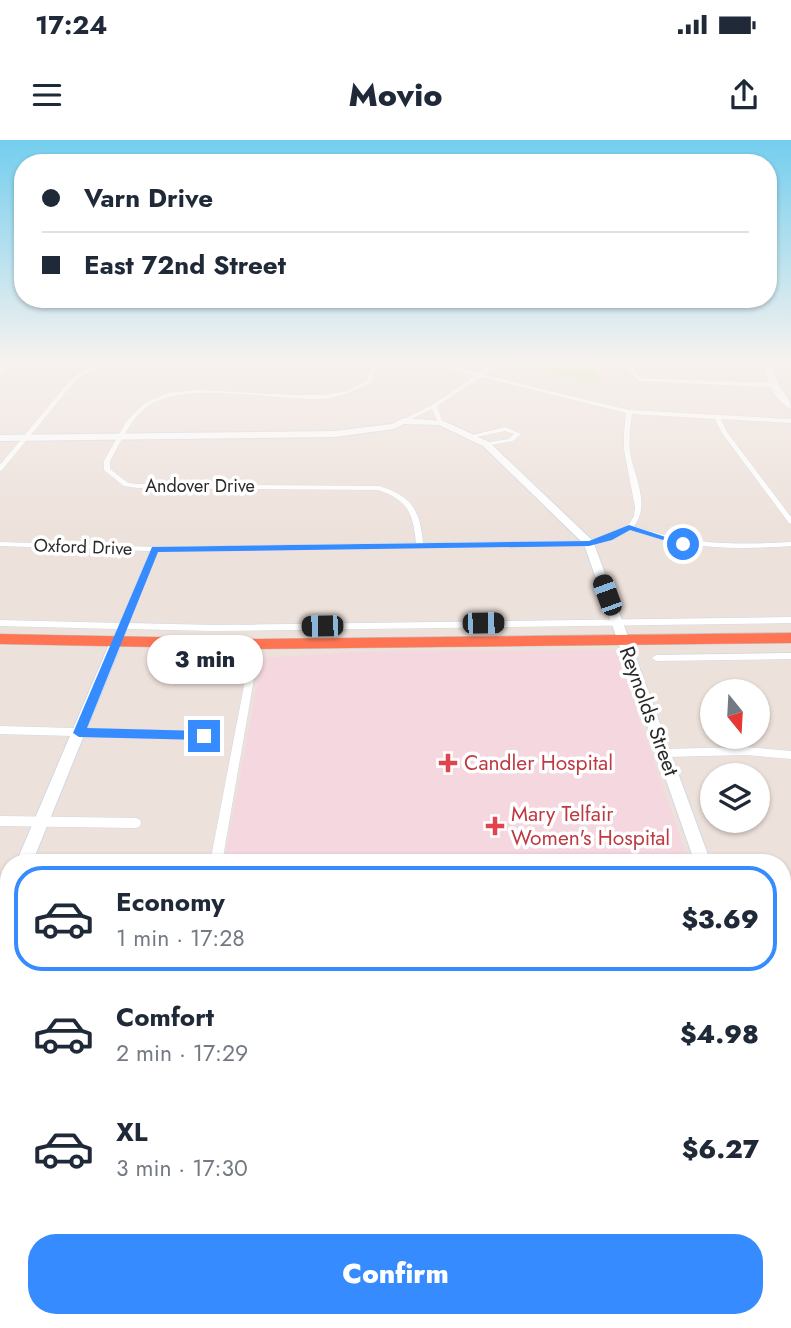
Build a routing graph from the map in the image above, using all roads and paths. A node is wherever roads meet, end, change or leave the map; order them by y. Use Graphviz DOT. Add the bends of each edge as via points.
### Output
graph roads {
  1 [pos="44,416"];
  2 [pos="135,416"];
  3 [pos="412,416"];
  4 [pos="438,416"];
  5 [pos="629,416"];
  6 [pos="685,416"];
  7 [pos="718,419"];
  8 [pos="403,421"];
  9 [pos="791,421"];
  10 [pos="441,423"];
  11 [pos="472,436"];
  12 [pos="122,437"];
  13 [pos="0,440"];
  14 [pos="25,440"];
  15 [pos="486,444"];
  16 [pos="0,469"];
  17 [pos="791,522"];
  18 [pos="629,527"];
  19 [pos="589,543"];
  20 [pos="0,544"];
  21 [pos="791,544"];
  22 [pos="419,546"];
  23 [pos="155,549"];
  24 [pos="791,620"];
  25 [pos="616,621"];
  26 [pos="0,623"];
  27 [pos="123,627"];
  28 [pos="791,638"];
  29 [pos="0,639"];
  30 [pos="624,640"];
  31 [pos="116,642"];
  32 [pos="256,644"];
  33 [pos="791,656"];
  34 [pos="656,658"];
  35 [pos="0,730"];
  36 [pos="79,733"];
  37 [pos="218,736"];
  38 [pos="664,753"];
  39 [pos="791,755"];
  40 [pos="0,821"];
  41 [pos="41,822"];
  42 [pos="136,823"];
  43 [pos="28,854"];
  44 [pos="218,854"];
  45 [pos="700,854"];
  1 -- 14 [label="street"];
  2 -- 12 [label="street, Andover Drive"];
  3 -- 8 [label="street"];
  4 -- 10 [label="street"];
  5 -- 18 [label="street" via="627,447 641,504 639,516"];
  6 -- 7 [label="street"];
  7 -- 9 [label="street"];
  7 -- 17 [label="street"];
  8 -- 10 [label="street, Reynolds Street"];
  8 -- 12 [label="street, Reynolds Street" via="334,434"];
  10 -- 11 [label="street, Reynolds Street"];
  11 -- 15 [label="street, Reynolds Street"];
  11 -- 15 [label="street" via="505,429 518,435"];
  12 -- 14 [label="street, Reynolds Street"];
  12 -- 22 [label="street, Andover Drive" via="107,461 107,470 126,485 379,488 398,493 407,502 414,514"];
  13 -- 14 [label="street, Reynolds Street"];
  14 -- 16 [label="street"];
  15 -- 19 [label="street, Reynolds Street"];
  18 -- 19 [label="street, Oxford Drive"];
  18 -- 21 [label="street" via="717,549"];
  19 -- 22 [label="street, Oxford Drive"];
  19 -- 25 [label="street, Reynolds Street"];
  20 -- 23 [label="street, Oxford Drive"];
  22 -- 23 [label="street, Oxford Drive"];
  23 -- 27 [label="street"];
  24 -- 25 [label="street"];
  25 -- 27 [label="street"];
  25 -- 30 [label="street, Reynolds Street"];
  26 -- 27 [label="street"];
  27 -- 31 [label="street"];
  28 -- 30 [label="highway"];
  29 -- 31 [label="highway"];
  30 -- 32 [label="highway"];
  30 -- 38 [label="street, Reynolds Street"];
  31 -- 32 [label="highway"];
  31 -- 36 [label="street"];
  32 -- 44 [label="street"];
  33 -- 34 [label="street"];
  35 -- 36 [label="street"];
  36 -- 37 [label="street"];
  36 -- 41 [label="street"];
  38 -- 39 [label="street"];
  38 -- 45 [label="street, Reynolds Street"];
  40 -- 41 [label="street"];
  41 -- 42 [label="street"];
  41 -- 43 [label="street"];
}
